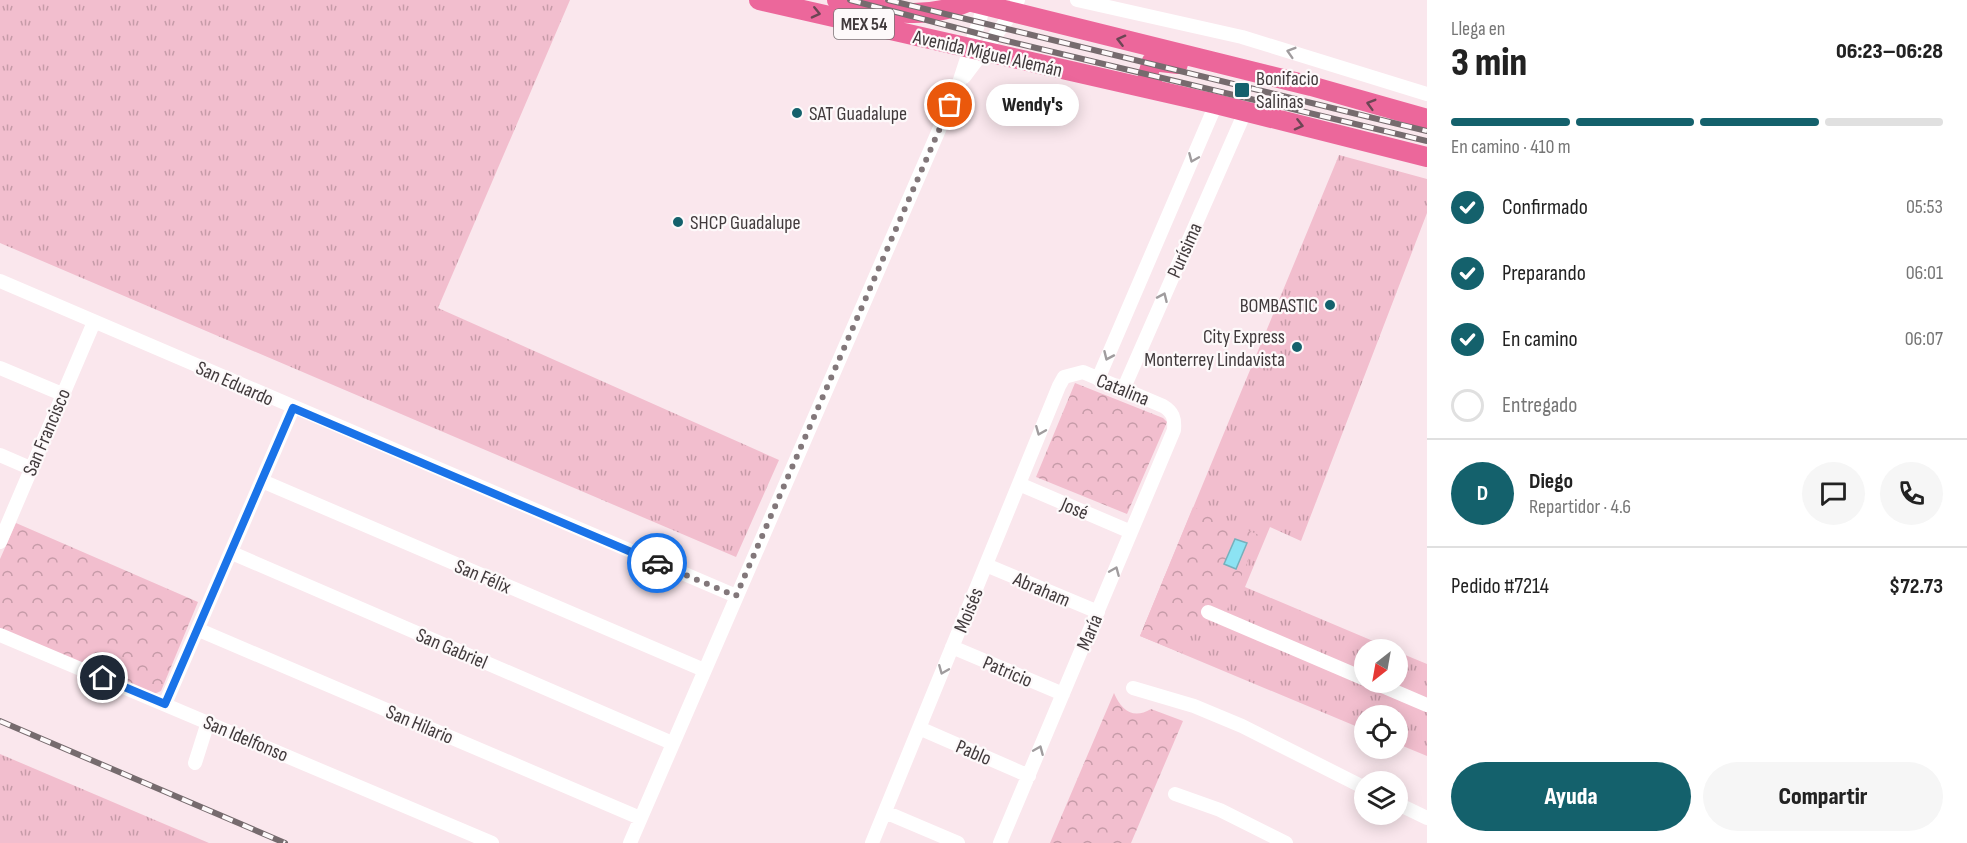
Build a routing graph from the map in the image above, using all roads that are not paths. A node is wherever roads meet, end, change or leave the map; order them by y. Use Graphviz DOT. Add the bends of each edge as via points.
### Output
graph roads {
  1 [pos="759,0"];
  2 [pos="837,0"];
  3 [pos="903,0"];
  4 [pos="964,0"];
  5 [pos="1077,0"];
  6 [pos="981,2"];
  7 [pos="1015,7"];
  8 [pos="873,26"];
  9 [pos="975,50"];
  10 [pos="1311,86"];
  11 [pos="1155,90"];
  12 [pos="1427,94"];
  13 [pos="1216,104"];
  14 [pos="1245,112"];
  15 [pos="1427,119"];
  16 [pos="1427,158"];
  17 [pos="0,281"];
  18 [pos="94,322"];
  19 [pos="1120,330"];
  20 [pos="1145,339"];
  21 [pos="0,368"];
  22 [pos="1064,377"];
  23 [pos="1098,379"];
  24 [pos="1124,390"];
  25 [pos="62,394"];
  26 [pos="293,408"];
  27 [pos="1175,420"];
  28 [pos="0,455"];
  29 [pos="30,468"];
  30 [pos="262,481"];
  31 [pos="1019,484"];
  32 [pos="1131,532"];
  33 [pos="0,542"];
  34 [pos="232,553"];
  35 [pos="986,565"];
  36 [pos="736,596"];
  37 [pos="1098,612"];
  38 [pos="1208,612"];
  39 [pos="199,630"];
  40 [pos="0,635"];
  41 [pos="952,647"];
  42 [pos="704,670"];
  43 [pos="1354,674"];
  44 [pos="1133,688"];
  45 [pos="1399,693"];
  46 [pos="1063,694"];
  47 [pos="165,704"];
  48 [pos="1427,705"];
  49 [pos="208,722"];
  50 [pos="919,728"];
  51 [pos="672,743"];
  52 [pos="195,763"];
  53 [pos="1029,776"];
  54 [pos="1354,782"];
  55 [pos="1175,794"];
  56 [pos="1408,809"];
  57 [pos="885,812"];
  58 [pos="640,818"];
  59 [pos="1427,818"];
  60 [pos="492,843"];
  61 [pos="630,843"];
  62 [pos="872,843"];
  63 [pos="958,843"];
  64 [pos="1000,843"];
  65 [pos="1286,843"];
  1 -- 8 [label="highway, Avenida Miguel Alemán / MEX 54, one-way"];
  2 -- 6 [label="highway" via="885,12 917,14"];
  3 -- 8 [label="highway" via="896,21 885,27"];
  4 -- 6 [label="highway"];
  12 -- 5 [label="street, one-way" via="1242,37"];
  6 -- 7 [label="highway"];
  6 -- 9 [label="street"];
  7 -- 9 [label="street"];
  10 -- 7 [label="highway, one-way"];
  8 -- 9 [label="highway, Avenida Miguel Alemán / MEX 54"];
  9 -- 11 [label="highway, Avenida Miguel Alemán / MEX 54"];
  9 -- 36 [label="street"];
  10 -- 11 [label="highway" via="1156,60 1148,75"];
  15 -- 10 [label="highway, one-way"];
  11 -- 13 [label="highway, Avenida Miguel Alemán / MEX 54"];
  13 -- 14 [label="highway, Avenida Miguel Alemán / MEX 54"];
  13 -- 19 [label="street, Purísima, one-way"];
  14 -- 16 [label="highway, Avenida Miguel Alemán / MEX 54, one-way"];
  20 -- 14 [label="street, Purísima, one-way"];
  17 -- 18 [label="street, San Eduardo"];
  18 -- 25 [label="street, San Francisco"];
  18 -- 26 [label="street, San Eduardo"];
  19 -- 20 [label="street"];
  19 -- 23 [label="street, Purísima, one-way"];
  20 -- 24 [label="street, Purísima"];
  21 -- 25 [label="street"];
  22 -- 23 [label="street, Catalina" via="1083,372"];
  22 -- 31 [label="street, Moisés, one-way"];
  23 -- 24 [label="street, Catalina"];
  24 -- 27 [label="street, Catalina" via="1163,406"];
  25 -- 29 [label="street, San Francisco"];
  26 -- 30 [label="street"];
  26 -- 36 [label="street, San Eduardo"];
  27 -- 32 [label="street, María"];
  28 -- 29 [label="street"];
  29 -- 33 [label="street, San Francisco"];
  30 -- 34 [label="street"];
  30 -- 42 [label="street, San Félix"];
  31 -- 32 [label="street, José"];
  31 -- 35 [label="street, Moisés"];
  37 -- 32 [label="street, María, one-way"];
  34 -- 39 [label="street"];
  34 -- 51 [label="street, San Gabriel"];
  35 -- 37 [label="street, Abraham"];
  35 -- 41 [label="street, Moisés"];
  36 -- 42 [label="street"];
  37 -- 46 [label="street, María"];
  38 -- 43 [label="street"];
  39 -- 47 [label="street"];
  39 -- 58 [label="street, San Hilario"];
  40 -- 47 [label="street, San Idelfonso"];
  41 -- 46 [label="street, Patricio"];
  41 -- 50 [label="street, Moisés, one-way"];
  42 -- 51 [label="street"];
  44 -- 54 [label="street" via="1194,706 1242,726"];
  45 -- 48 [label="street"];
  53 -- 46 [label="street, María, one-way"];
  47 -- 49 [label="street, San Idelfonso"];
  49 -- 52 [label="street"];
  49 -- 60 [label="street, San Idelfonso"];
  50 -- 53 [label="street, Pablo"];
  50 -- 57 [label="street, Moisés"];
  51 -- 58 [label="street"];
  53 -- 64 [label="street, María"];
  55 -- 65 [label="street" via="1220,810"];
  56 -- 59 [label="street"];
  57 -- 62 [label="street, Moisés"];
  57 -- 63 [label="street"];
  58 -- 61 [label="street"];
}
